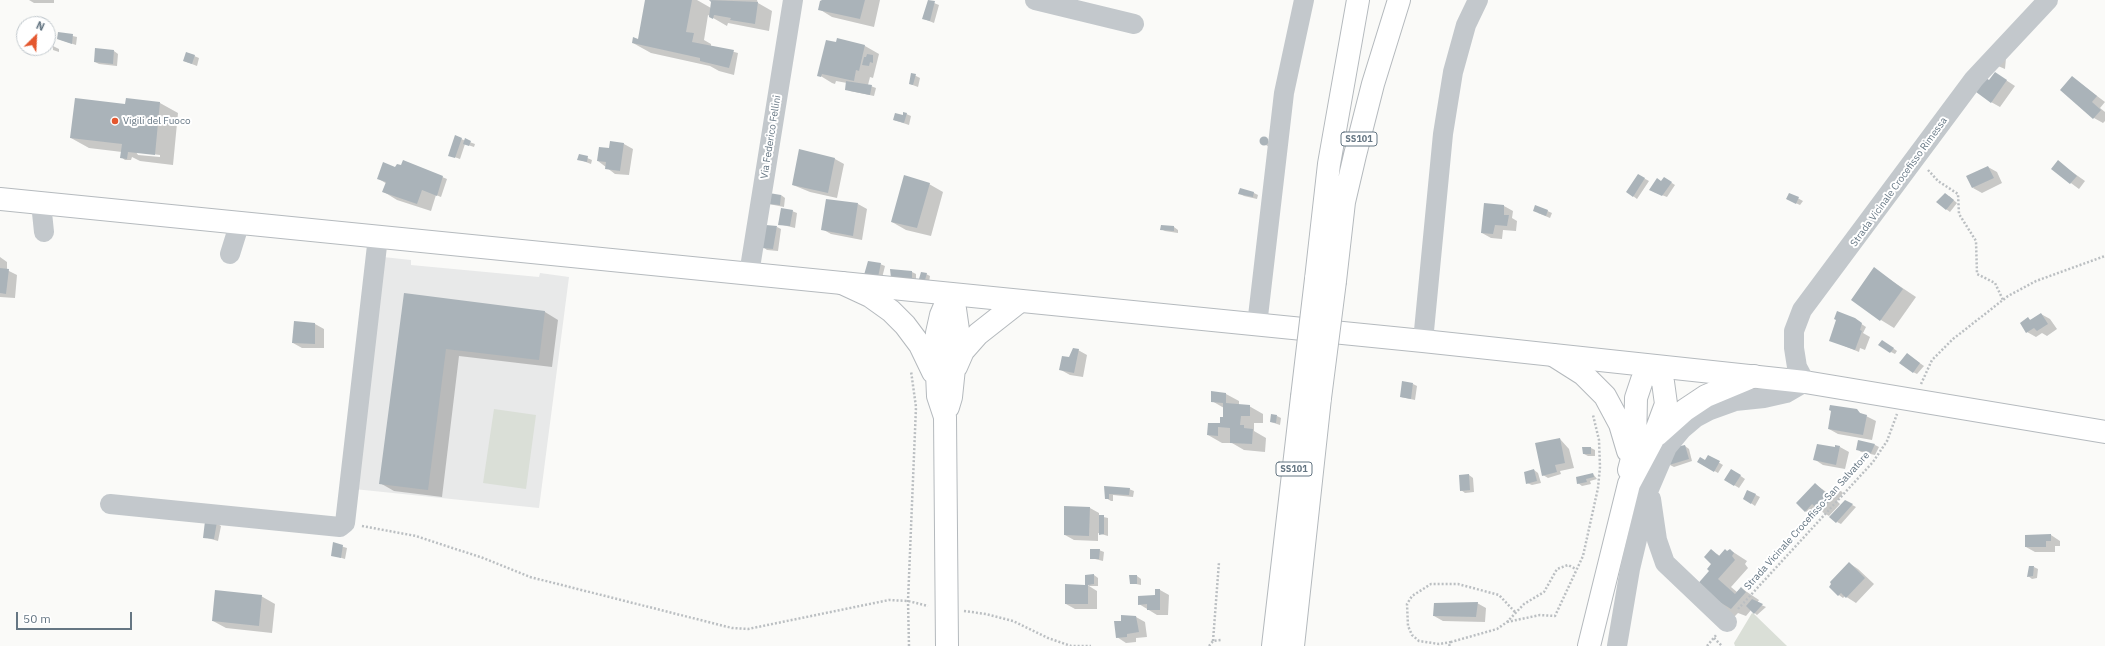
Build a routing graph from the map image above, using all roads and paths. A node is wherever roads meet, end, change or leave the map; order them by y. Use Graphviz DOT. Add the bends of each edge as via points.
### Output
graph roads {
  1 [pos="793,0"];
  2 [pos="1035,0"];
  3 [pos="1304,0"];
  4 [pos="1358,0"];
  5 [pos="1399,0"];
  6 [pos="1478,0"];
  7 [pos="2048,0"];
  8 [pos="1134,24"];
  9 [pos="1916,160"];
  10 [pos="0,199"];
  11 [pos="41,203"];
  12 [pos="240,222"];
  13 [pos="44,232"];
  14 [pos="378,237"];
  15 [pos="230,254"];
  16 [pos="2105,256"];
  17 [pos="749,274"];
  18 [pos="1325,280"];
  19 [pos="842,284"];
  20 [pos="950,294"];
  21 [pos="2003,300"];
  22 [pos="1020,301"];
  23 [pos="1257,325"];
  24 [pos="1423,341"];
  25 [pos="1553,355"];
  26 [pos="909,364"];
  27 [pos="1651,366"];
  28 [pos="1754,376"];
  29 [pos="945,377"];
  30 [pos="1805,382"];
  31 [pos="1896,396"];
  32 [pos="1311,398"];
  33 [pos="1921,400"];
  34 [pos="1590,409"];
  35 [pos="2105,432"];
  36 [pos="1653,439"];
  37 [pos="1636,481"];
  38 [pos="110,504"];
  39 [pos="345,523"];
  40 [pos="1304,538"];
  41 [pos="1219,562"];
  42 [pos="1281,567"];
  43 [pos="1576,570"];
  44 [pos="908,601"];
  45 [pos="933,607"];
  46 [pos="960,610"];
  47 [pos="1515,612"];
  48 [pos="1507,622"];
  49 [pos="1727,622"];
  50 [pos="1714,638"];
  51 [pos="1221,640"];
  52 [pos="1212,642"];
  53 [pos="1451,642"];
  54 [pos="909,646"];
  55 [pos="948,646"];
  56 [pos="1091,646"];
  57 [pos="1209,646"];
  58 [pos="1260,646"];
  59 [pos="1273,646"];
  60 [pos="1293,646"];
  61 [pos="1306,646"];
  62 [pos="1449,646"];
  63 [pos="1589,646"];
  64 [pos="1617,646"];
  65 [pos="1707,646"];
  66 [pos="1722,646"];
  1 -- 17 [label="street, Via Federico Fellini"];
  2 -- 8 [label="street"];
  3 -- 23 [label="street" via="1284,93"];
  4 -- 18 [label="main road, SS101" via="1329,164"];
  5 -- 18 [label="main road, SS101" via="1373,84"];
  6 -- 24 [label="street" via="1466,25 1453,72 1443,134"];
  7 -- 9 [label="street, Strada Vicinale Crocefisso Rimessa" via="1984,66"];
  9 -- 21 [label="path" via="1938,181 1958,194 1959,214 1976,241 1977,274 1995,283"];
  9 -- 30 [label="street, Strada Vicinale Crocefisso Rimessa" via="1802,310 1794,331 1794,348 1797,367"];
  10 -- 11 [label="main road"];
  11 -- 12 [label="main road"];
  11 -- 13 [label="street"];
  12 -- 14 [label="main road"];
  12 -- 15 [label="street"];
  14 -- 17 [label="main road"];
  14 -- 39 [label="street"];
  16 -- 21 [label="path" via="2022,287"];
  17 -- 19 [label="main road"];
  18 -- 32 [label="main road, SS101, bridge"];
  19 -- 20 [label="main road"];
  19 -- 29 [label="main road" via="870,296 890,311 905,325"];
  20 -- 22 [label="main road"];
  20 -- 29 [label="main road" via="958,330"];
  21 -- 33 [label="path" via="1953,339 1932,360 1920,388"];
  22 -- 23 [label="main road"];
  22 -- 29 [label="main road" via="978,334"];
  23 -- 24 [label="main road"];
  24 -- 25 [label="main road"];
  25 -- 27 [label="main road"];
  25 -- 37 [label="main road" via="1583,374 1614,409 1625,438"];
  26 -- 44 [label="path" via="916,407"];
  27 -- 28 [label="main road"];
  27 -- 36 [label="main road" via="1663,382 1666,395 1663,413"];
  27 -- 37 [label="main road" via="1642,380 1636,398"];
  28 -- 30 [label="main road"];
  28 -- 36 [label="main road" via="1706,396 1685,410"];
  29 -- 55 [label="main road" via="951,397 945,416"];
  30 -- 31 [label="main road"];
  30 -- 37 [label="street" via="1786,393 1735,401 1695,418 1667,447 1658,465"];
  31 -- 33 [label="main road"];
  31 -- 49 [label="path, Strada Vicinale Crocefisso-San Salvatore" via="1898,407 1893,427 1873,462"];
  32 -- 40 [label="main road, SS101"];
  32 -- 42 [label="main road, SS101"];
  33 -- 35 [label="main road"];
  34 -- 43 [label="path" via="1599,440 1600,468 1587,543"];
  36 -- 37 [label="main road"];
  37 -- 49 [label="street" via="1665,563"];
  37 -- 63 [label="main road"];
  37 -- 64 [label="street" via="1630,569"];
  38 -- 39 [label="street" via="340,527"];
  39 -- 44 [label="path" via="416,536 530,577 732,628 748,629 890,600"];
  40 -- 60 [label="main road, SS101"];
  40 -- 61 [label="main road" via="1310,603"];
  41 -- 52 [label="path"];
  42 -- 58 [label="main road" via="1262,623"];
  42 -- 59 [label="main road, SS101"];
  43 -- 47 [label="path" via="1568,565 1557,569 1544,592"];
  43 -- 48 [label="path" via="1554,616 1540,615"];
  44 -- 45 [label="path"];
  44 -- 54 [label="path"];
  46 -- 56 [label="path" via="1013,621 1071,646"];
  47 -- 48 [label="path"];
  47 -- 53 [label="path" via="1499,595 1458,584 1432,584 1412,596 1407,604 1408,626 1412,635 1419,641 1439,644"];
  48 -- 53 [label="path" via="1497,629"];
  49 -- 50 [label="path, Strada Vicinale Crocefisso-San Salvatore"];
  50 -- 65 [label="path, Strada Vicinale Crocefisso-San Salvatore"];
  50 -- 66 [label="path"];
  51 -- 52 [label="path"];
  52 -- 57 [label="path"];
  53 -- 62 [label="path"];
}
